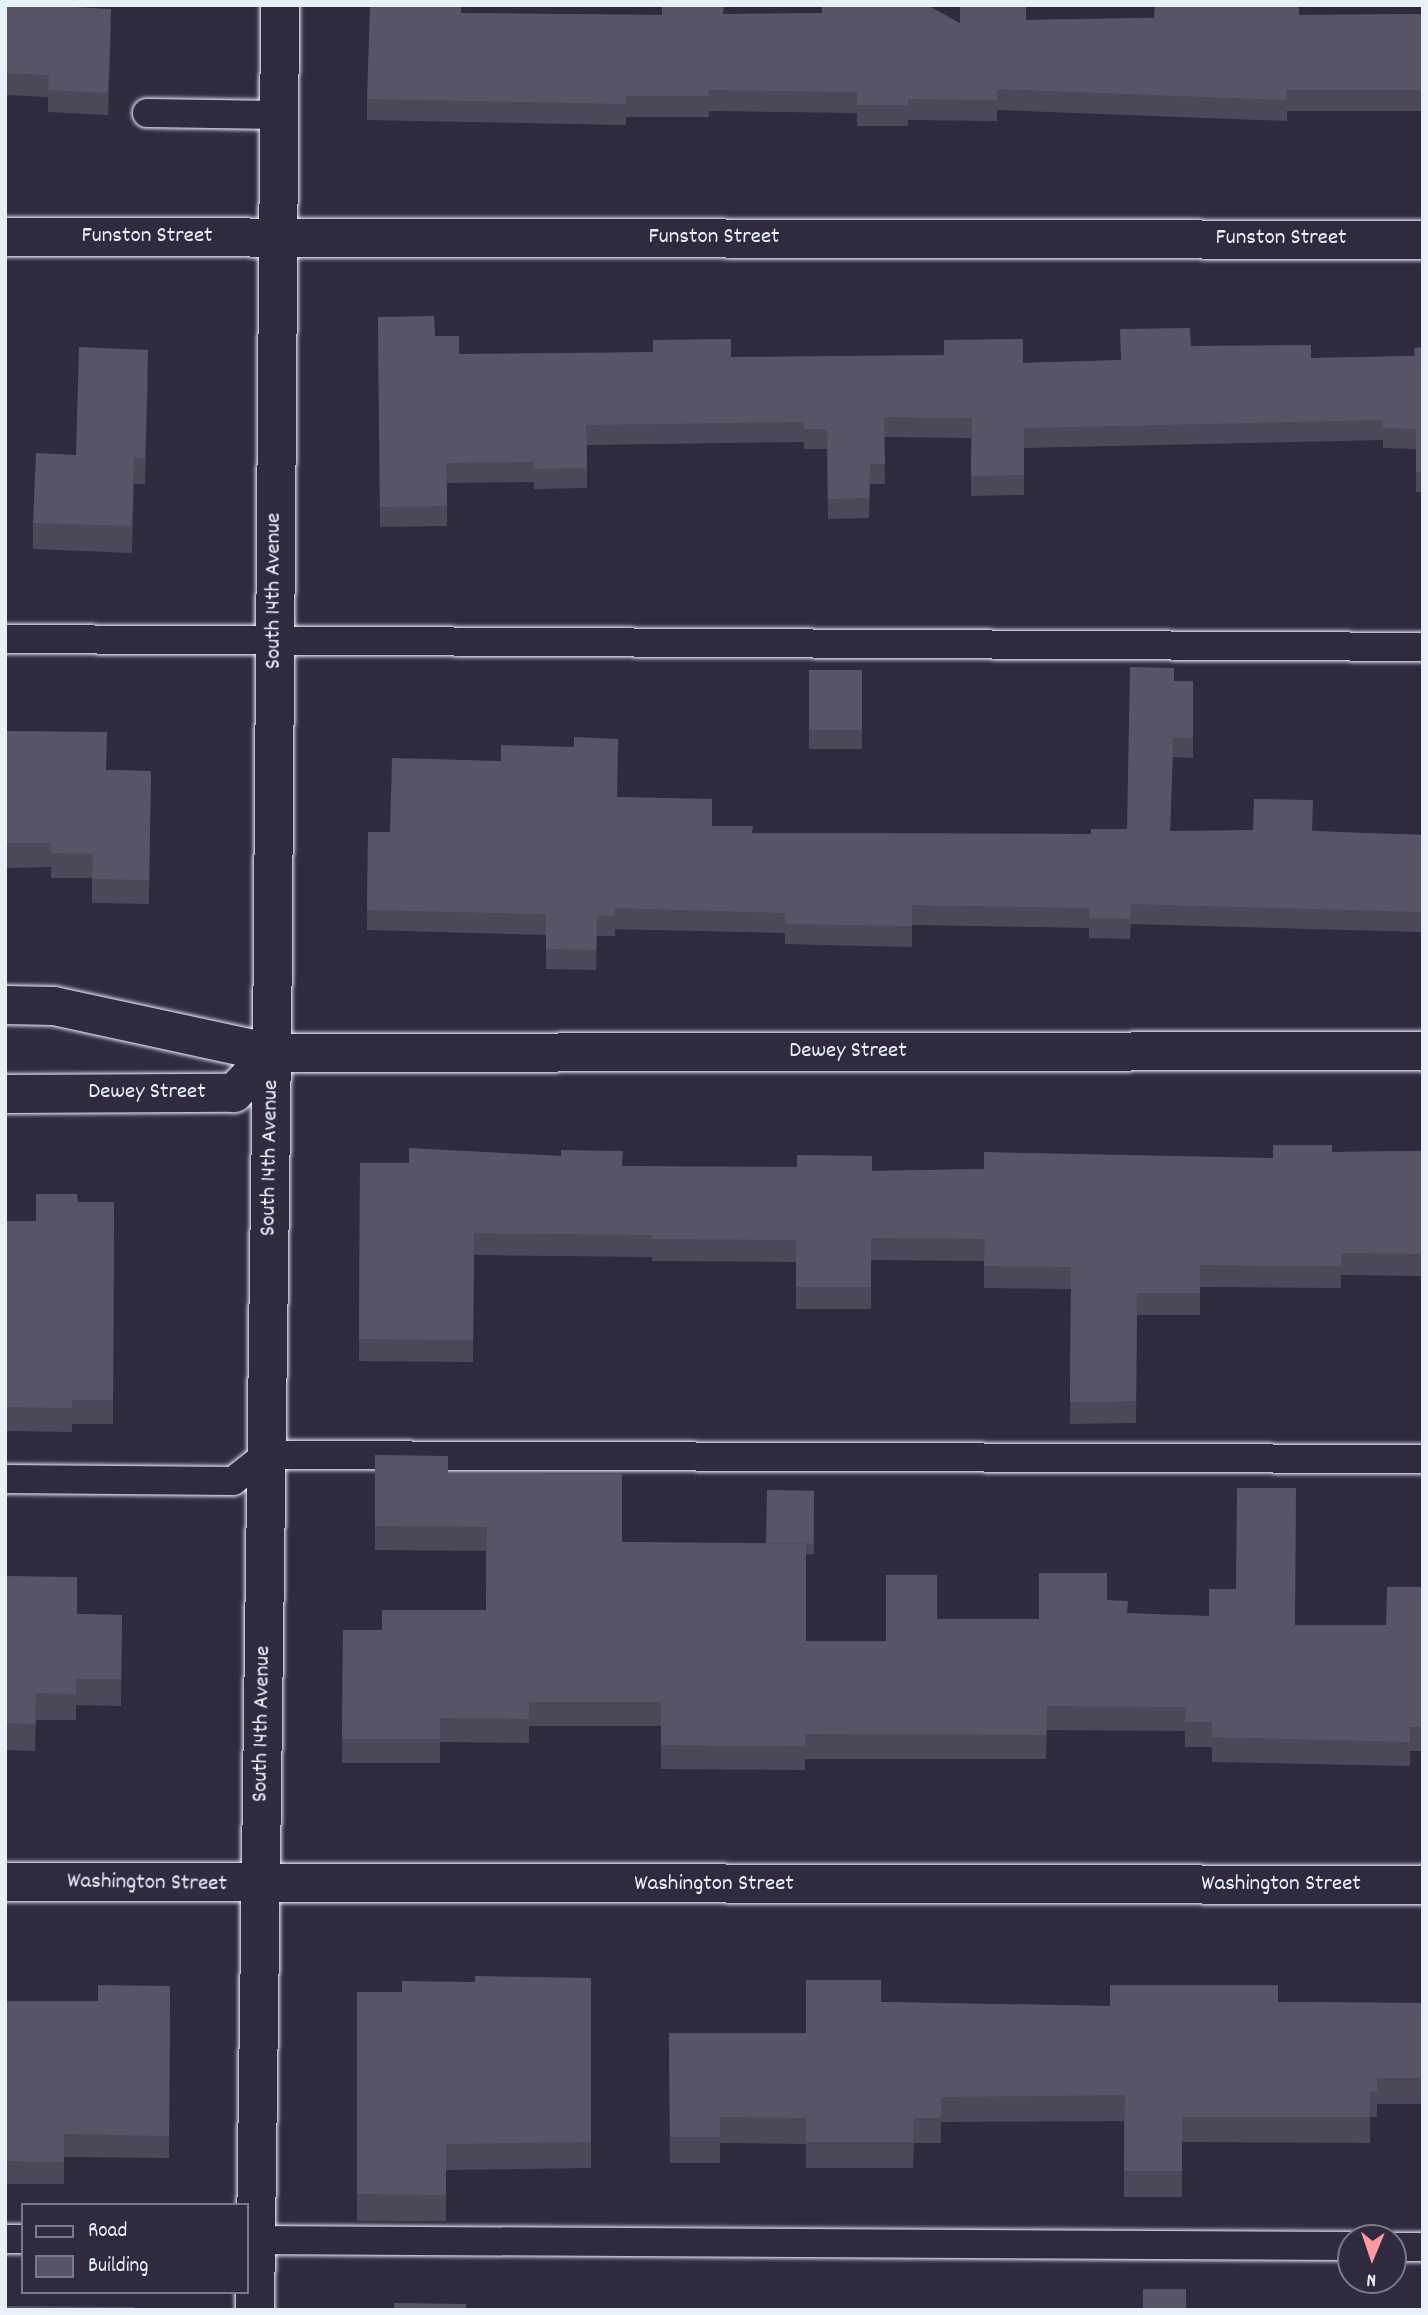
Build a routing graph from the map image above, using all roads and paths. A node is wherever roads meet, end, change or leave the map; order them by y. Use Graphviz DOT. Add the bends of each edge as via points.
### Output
graph roads {
  1 [pos="280,5"];
  2 [pos="147,113"];
  3 [pos="279,114"];
  4 [pos="5,237"];
  5 [pos="278,237"];
  6 [pos="1423,240"];
  7 [pos="5,639"];
  8 [pos="275,641"];
  9 [pos="1423,647"];
  10 [pos="5,1005"];
  11 [pos="1423,1051"];
  12 [pos="272,1053"];
  13 [pos="5,1094"];
  14 [pos="266,1455"];
  15 [pos="1423,1459"];
  16 [pos="5,1479"];
  17 [pos="5,1882"];
  18 [pos="261,1885"];
  19 [pos="1423,1885"];
  20 [pos="252,2240"];
  21 [pos="1337,2246"];
  22 [pos="256,2310"];
  1 -- 3 [label="street, South 14th Avenue"];
  2 -- 3 [label="lane"];
  3 -- 5 [label="street, South 14th Avenue"];
  4 -- 5 [label="street, Funston Street"];
  5 -- 6 [label="street, Funston Street"];
  5 -- 8 [label="street, South 14th Avenue"];
  7 -- 8 [label="lane"];
  8 -- 9 [label="lane"];
  8 -- 12 [label="street, South 14th Avenue"];
  10 -- 12 [label="street, Dewey Street" via="54,1006"];
  11 -- 12 [label="street, Dewey Street"];
  12 -- 13 [label="street, Dewey Street" via="234,1093"];
  12 -- 14 [label="street, South 14th Avenue"];
  14 -- 15 [label="lane"];
  14 -- 16 [label="lane" via="233,1481"];
  14 -- 18 [label="street, South 14th Avenue"];
  17 -- 18 [label="street, Washington Street"];
  18 -- 19 [label="street, Washington Street"];
  18 -- 20 [label="street, South 14th Avenue"];
  20 -- 21 [label="lane"];
  20 -- 22 [label="street, South 14th Avenue"];
}
